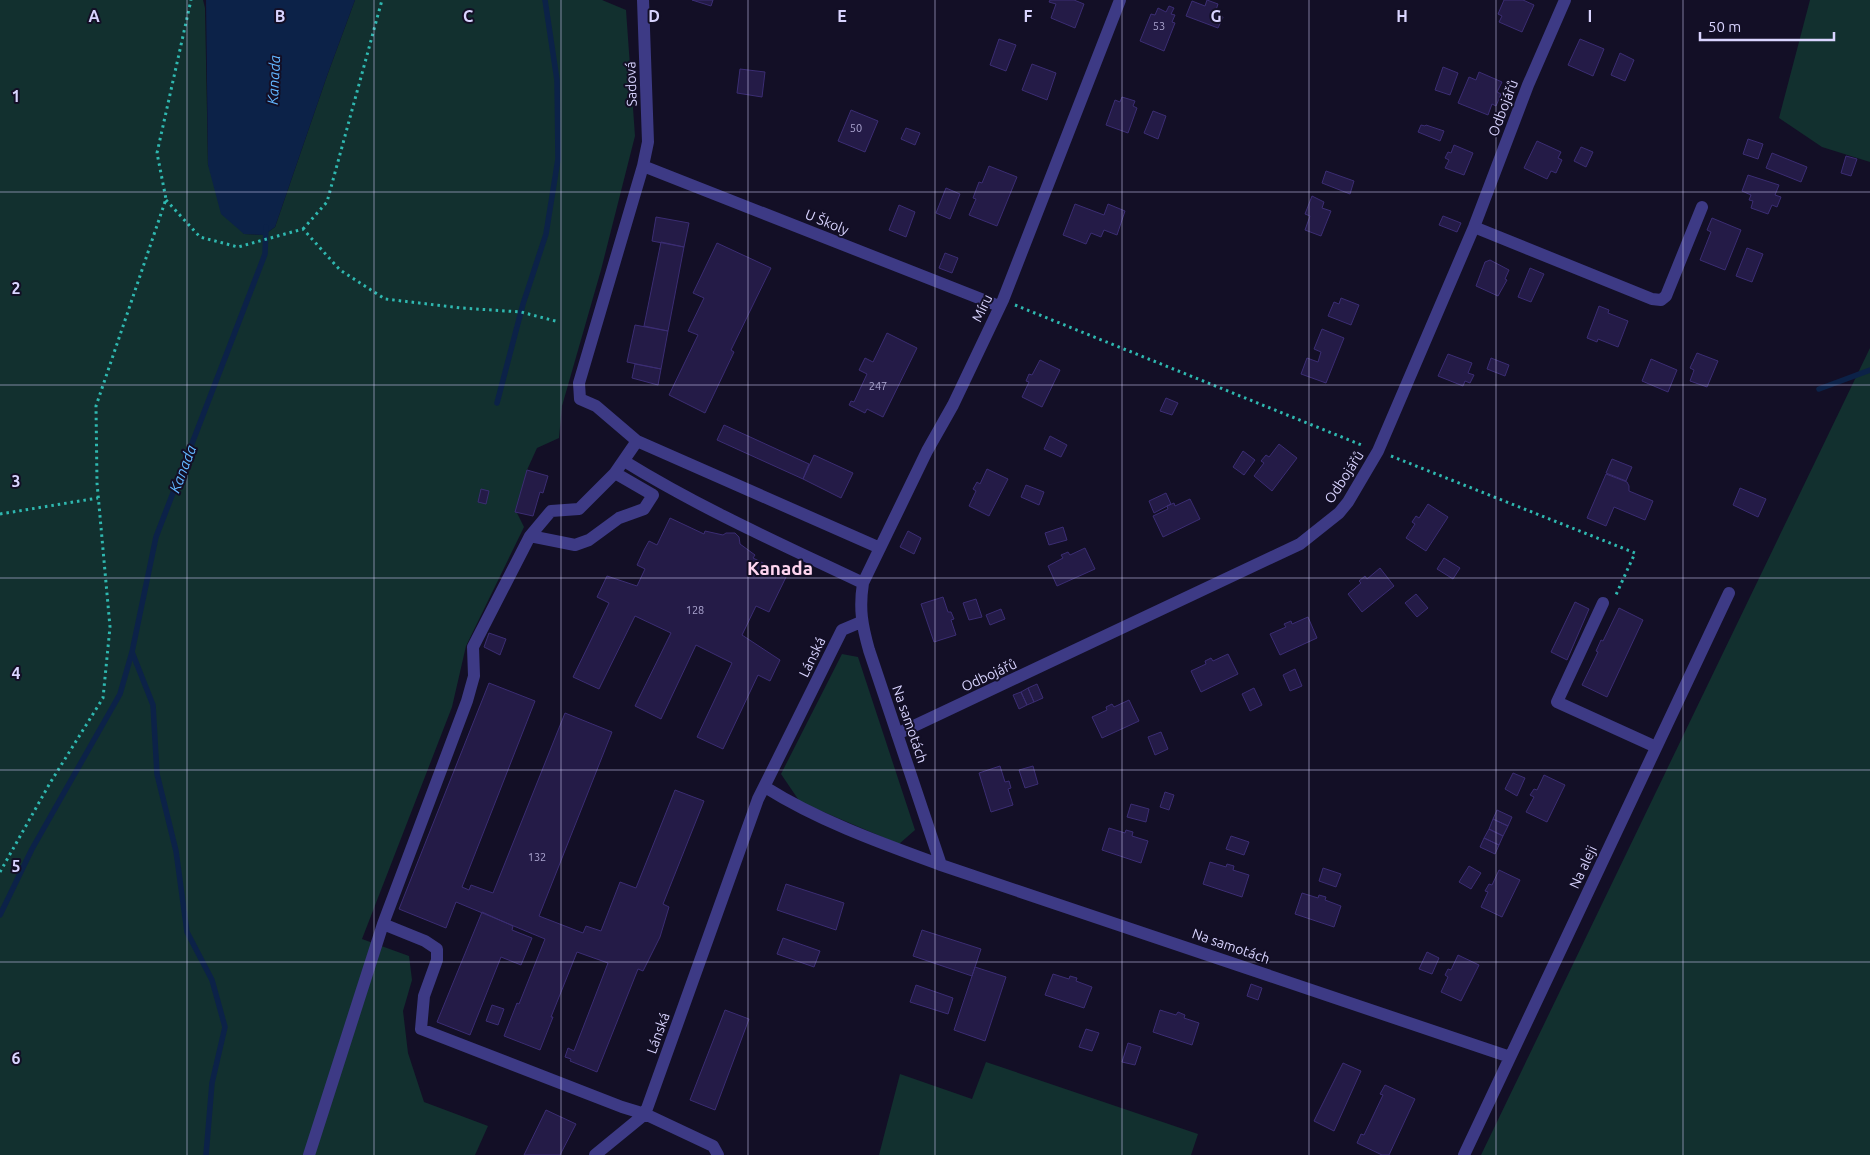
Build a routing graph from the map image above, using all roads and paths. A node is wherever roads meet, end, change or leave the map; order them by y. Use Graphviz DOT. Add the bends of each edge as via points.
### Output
graph roads {
  1 [pos="191,0"];
  2 [pos="382,0"];
  3 [pos="643,0"];
  4 [pos="1120,0"];
  5 [pos="1565,0"];
  6 [pos="643,166"];
  7 [pos="166,199"];
  8 [pos="1702,207"];
  9 [pos="1474,227"];
  10 [pos="303,230"];
  11 [pos="1001,303"];
  12 [pos="559,322"];
  13 [pos="637,441"];
  14 [pos="1378,451"];
  15 [pos="624,461"];
  16 [pos="615,473"];
  17 [pos="98,498"];
  18 [pos="0,514"];
  19 [pos="530,536"];
  20 [pos="880,548"];
  21 [pos="863,583"];
  22 [pos="1729,593"];
  23 [pos="1603,603"];
  24 [pos="861,622"];
  25 [pos="897,734"];
  26 [pos="1656,747"];
  27 [pos="765,787"];
  28 [pos="941,865"];
  29 [pos="0,872"];
  30 [pos="383,924"];
  31 [pos="1510,1057"];
  32 [pos="645,1114"];
  33 [pos="698,1140"];
  34 [pos="308,1155"];
  35 [pos="595,1155"];
  36 [pos="701,1155"];
  37 [pos="718,1155"];
  38 [pos="1464,1155"];
  1 -- 7 [label="path" via="157,153"];
  2 -- 10 [label="path" via="327,202"];
  3 -- 6 [label="street, Sadová" via="648,142"];
  4 -- 11 [label="street, Míru"];
  5 -- 9 [label="street, Odbojářů" via="1528,85"];
  6 -- 11 [label="street, U Školy"];
  6 -- 13 [label="street, Sadová" via="579,383 580,399 596,406"];
  7 -- 10 [label="path" via="200,237 238,247"];
  7 -- 17 [label="path" via="96,406"];
  8 -- 9 [label="street" via="1666,296 1660,300"];
  9 -- 14 [label="street, Odbojářů"];
  10 -- 12 [label="path" via="340,270 385,299 521,312"];
  11 -- 14 [label="path"];
  11 -- 20 [label="street, Míru"];
  13 -- 15 [label="street"];
  13 -- 20 [label="street"];
  14 -- 23 [label="path" via="1635,553 1615,596"];
  14 -- 25 [label="street, Odbojářů" via="1339,514 1300,544"];
  15 -- 16 [label="street"];
  15 -- 21 [label="street" via="749,529"];
  16 -- 19 [label="street" via="579,509 551,511"];
  16 -- 19 [label="street" via="653,495 644,510 618,518 589,540 575,545"];
  17 -- 18 [label="path"];
  17 -- 29 [label="path" via="110,627 103,698"];
  19 -- 30 [label="street" via="473,647 474,676 467,701"];
  20 -- 21 [label="street, Míru"];
  21 -- 24 [label="street, Míru"];
  22 -- 26 [label="street, Na aleji"];
  23 -- 26 [label="street" via="1557,702"];
  24 -- 25 [label="street, Na samotách"];
  24 -- 27 [label="street, Lánská" via="842,630"];
  25 -- 28 [label="street, Na samotách"];
  26 -- 31 [label="street, Na aleji"];
  27 -- 28 [label="street, Na samotách" via="796,806"];
  27 -- 32 [label="street, Lánská"];
  28 -- 31 [label="street, Na samotách"];
  30 -- 32 [label="street" via="437,949 437,960 424,996 421,1029"];
  30 -- 34 [label="street"];
  31 -- 38 [label="street, Na aleji"];
  32 -- 33 [label="street"];
  32 -- 35 [label="street"];
  33 -- 36 [label="street"];
  33 -- 37 [label="street" via="713,1146"];
}
